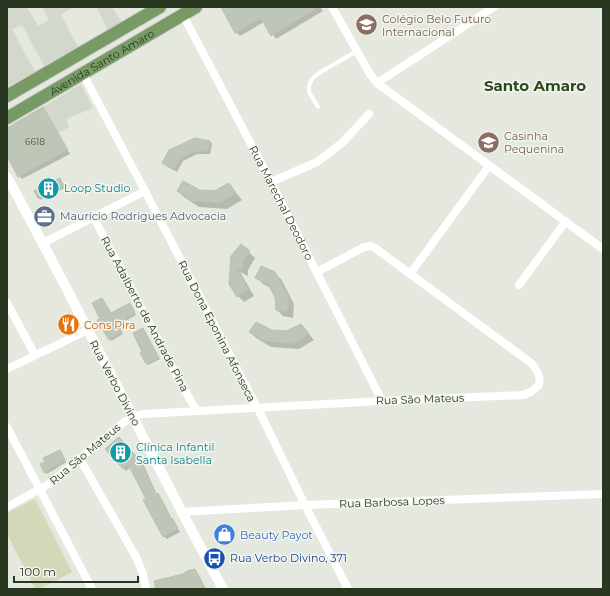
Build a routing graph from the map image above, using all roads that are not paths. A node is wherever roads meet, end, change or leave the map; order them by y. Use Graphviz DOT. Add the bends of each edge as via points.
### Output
graph roads {
  1 [pos="160,7"];
  2 [pos="196,7"];
  3 [pos="332,7"];
  4 [pos="494,7"];
  5 [pos="181,11"];
  6 [pos="357,50"];
  7 [pos="83,74"];
  8 [pos="377,83"];
  9 [pos="7,96"];
  10 [pos="318,107"];
  11 [pos="369,114"];
  12 [pos="7,118"];
  13 [pos="489,166"];
  14 [pos="7,177"];
  15 [pos="271,182"];
  16 [pos="145,191"];
  17 [pos="94,218"];
  18 [pos="566,221"];
  19 [pos="43,244"];
  20 [pos="603,249"];
  21 [pos="317,272"];
  22 [pos="410,274"];
  23 [pos="519,285"];
  24 [pos="7,303"];
  25 [pos="88,330"];
  26 [pos="35,355"];
  27 [pos="7,369"];
  28 [pos="382,401"];
  29 [pos="257,407"];
  30 [pos="196,410"];
  31 [pos="133,417"];
  32 [pos="7,426"];
  33 [pos="80,459"];
  34 [pos="40,490"];
  35 [pos="603,494"];
  36 [pos="305,505"];
  37 [pos="7,507"];
  38 [pos="181,512"];
  39 [pos="92,589"];
  40 [pos="146,589"];
  41 [pos="223,589"];
  42 [pos="348,589"];
  1 -- 9 [label="main road, Avenida Santo Amaro"];
  2 -- 5 [label="main road, Avenida Santo Amaro"];
  3 -- 6 [label="street"];
  4 -- 8 [label="street"];
  5 -- 7 [label="main road, Avenida Santo Amaro"];
  5 -- 15 [label="street, Rua Marechal Deodoro"];
  6 -- 8 [label="street"];
  6 -- 10 [label="lane" via="312,79 310,92"];
  7 -- 12 [label="main road, Avenida Santo Amaro"];
  7 -- 16 [label="street, Rua Dona Eponina Afonseca"];
  8 -- 13 [label="street"];
  11 -- 15 [label="street" via="342,143 317,162"];
  13 -- 18 [label="street"];
  13 -- 22 [label="street"];
  14 -- 19 [label="street, Rua Verbo Divino"];
  15 -- 21 [label="street, Rua Marechal Deodoro"];
  16 -- 17 [label="street"];
  16 -- 29 [label="street, Rua Dona Eponina Afonseca"];
  17 -- 19 [label="street"];
  17 -- 30 [label="street, Rua Adalberto de Andrade Pina"];
  18 -- 20 [label="street"];
  18 -- 23 [label="street"];
  19 -- 25 [label="street, Rua Verbo Divino"];
  21 -- 22 [label="street, Rua São Mateus" via="368,246 375,248"];
  21 -- 28 [label="street, Rua Marechal Deodoro"];
  22 -- 28 [label="street, Rua São Mateus" via="531,363 539,375 539,385 523,395"];
  24 -- 26 [label="street"];
  25 -- 26 [label="street"];
  25 -- 31 [label="street, Rua Verbo Divino"];
  26 -- 27 [label="street"];
  28 -- 29 [label="street, Rua São Mateus"];
  29 -- 30 [label="street, Rua São Mateus"];
  29 -- 36 [label="street, Rua Dona Eponina Afonseca"];
  30 -- 31 [label="street, Rua São Mateus"];
  31 -- 33 [label="street, Rua São Mateus"];
  31 -- 38 [label="street, Rua Verbo Divino"];
  32 -- 34 [label="street"];
  33 -- 34 [label="street, Rua São Mateus"];
  33 -- 40 [label="street" via="136,557"];
  34 -- 37 [label="street, Rua São Mateus"];
  34 -- 39 [label="street"];
  35 -- 36 [label="street, Rua Barbosa Lopes"];
  36 -- 38 [label="street, Rua Barbosa Lopes"];
  36 -- 42 [label="street, Rua Dona Eponina Afonseca"];
  38 -- 41 [label="street, Rua Verbo Divino"];
}
